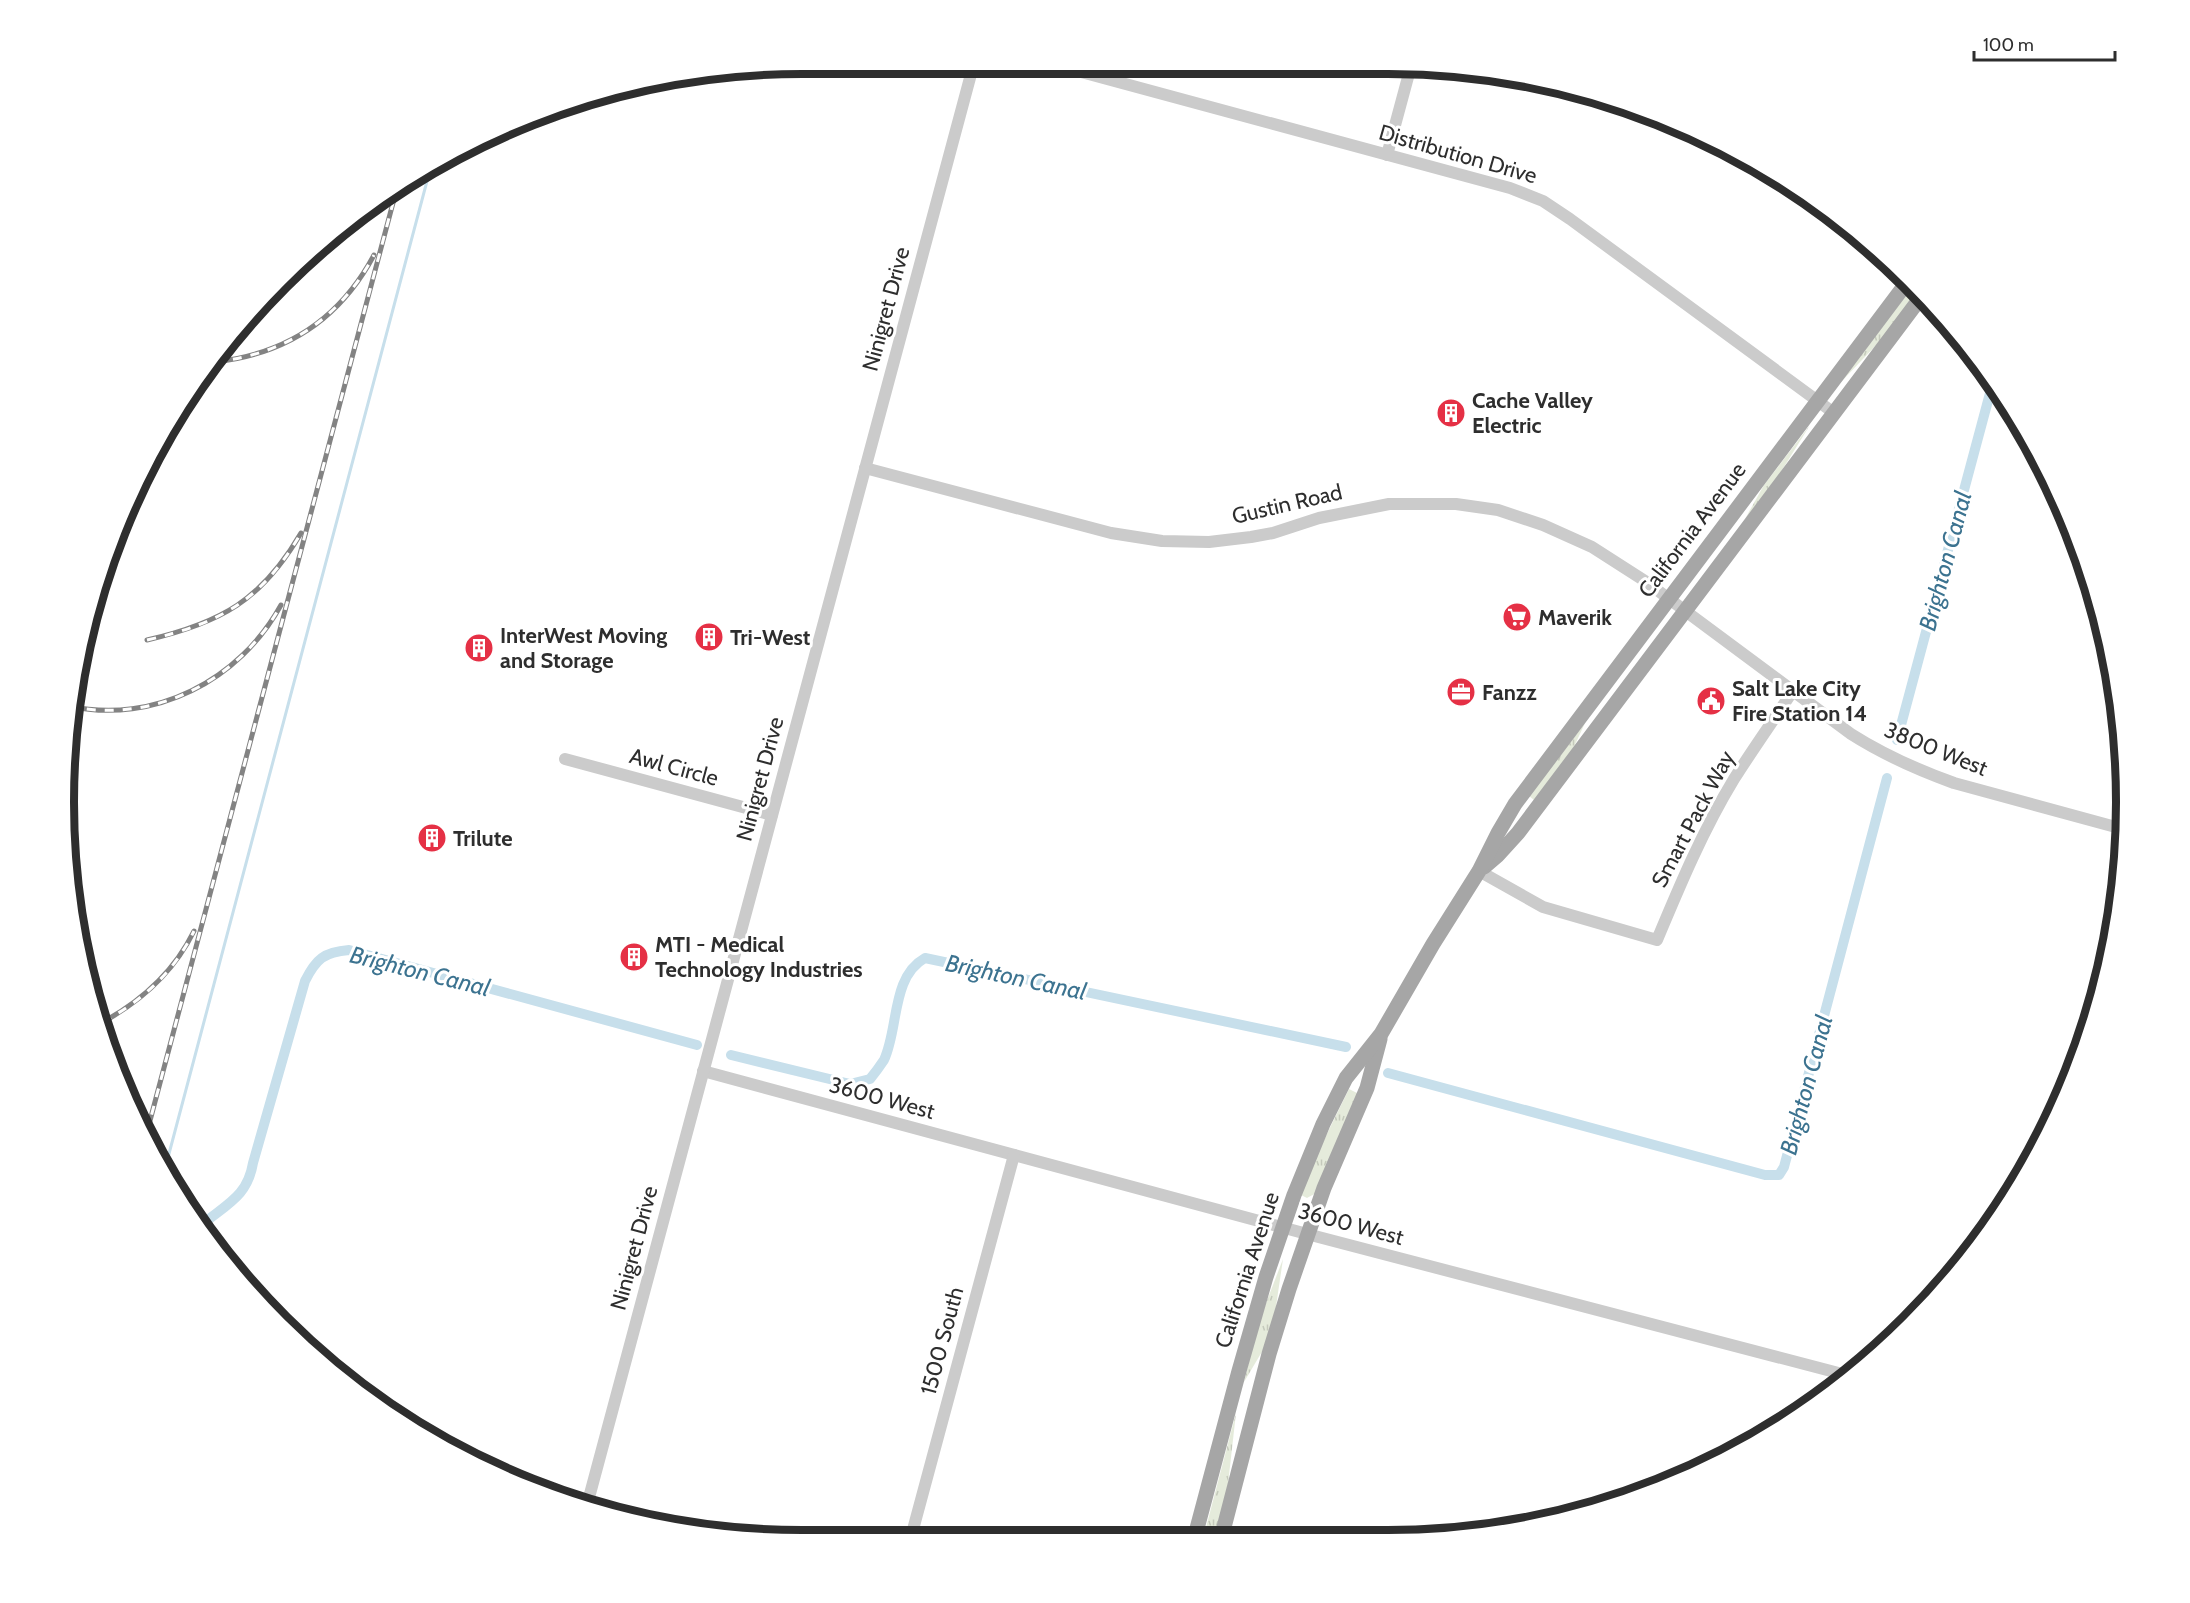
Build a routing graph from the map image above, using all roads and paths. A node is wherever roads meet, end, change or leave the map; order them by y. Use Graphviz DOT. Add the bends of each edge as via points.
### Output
graph roads {
  1 [pos="971,74"];
  2 [pos="1089,74"];
  3 [pos="1409,74"];
  4 [pos="1387,154"];
  5 [pos="1903,287"];
  6 [pos="1918,302"];
  7 [pos="1818,401"];
  8 [pos="1834,413"];
  9 [pos="866,468"];
  10 [pos="1668,598"];
  11 [pos="1685,611"];
  12 [pos="1792,692"];
  13 [pos="565,759"];
  14 [pos="772,815"];
  15 [pos="2115,827"];
  16 [pos="1479,871"];
  17 [pos="1381,1034"];
  18 [pos="703,1071"];
  19 [pos="1014,1155"];
  20 [pos="1282,1228"];
  21 [pos="1307,1234"];
  22 [pos="1839,1373"];
  23 [pos="1232,1394"];
  24 [pos="1257,1400"];
  25 [pos="589,1498"];
  26 [pos="913,1530"];
  27 [pos="1197,1530"];
  28 [pos="1223,1530"];
  1 -- 9 [label="street, Ninigret Drive"];
  2 -- 4 [label="street, Distribution Drive"];
  3 -- 4 [label="street"];
  4 -- 7 [label="street, Distribution Drive" via="1543,201"];
  5 -- 7 [label="main road, California Avenue"];
  6 -- 8 [label="main road, California Avenue"];
  7 -- 8 [label="street, Distribution Drive"];
  7 -- 10 [label="main road, California Avenue"];
  8 -- 11 [label="main road, California Avenue"];
  9 -- 10 [label="street, Gustin Road" via="1111,533 1162,541 1209,542 1251,537 1389,504 1475,506 1514,515 1568,535"];
  9 -- 14 [label="street, Ninigret Drive"];
  10 -- 11 [label="street, 3800 West"];
  10 -- 16 [label="main road, California Avenue" via="1515,804"];
  11 -- 12 [label="street, 3800 West"];
  11 -- 16 [label="main road, California Avenue" via="1518,833"];
  12 -- 15 [label="street, 3800 West" via="1869,745 1930,774"];
  12 -- 16 [label="street, Smart Pack Way" via="1715,813 1658,940 1543,907"];
  13 -- 14 [label="street, Awl Circle"];
  14 -- 18 [label="street, Ninigret Drive"];
  16 -- 17 [label="main road, California Avenue"];
  17 -- 20 [label="main road, California Avenue" via="1341,1086"];
  17 -- 21 [label="main road, California Avenue" via="1367,1088"];
  18 -- 19 [label="street, 3600 West"];
  18 -- 25 [label="street, Ninigret Drive"];
  19 -- 20 [label="street, 3600 West"];
  19 -- 26 [label="street, 1500 South"];
  20 -- 21 [label="street, 3600 West"];
  20 -- 23 [label="main road, California Avenue"];
  21 -- 22 [label="street, 3600 West"];
  21 -- 24 [label="main road, California Avenue"];
  23 -- 24 [label="main road"];
  23 -- 27 [label="main road, California Avenue"];
  24 -- 28 [label="main road, California Avenue"];
}
